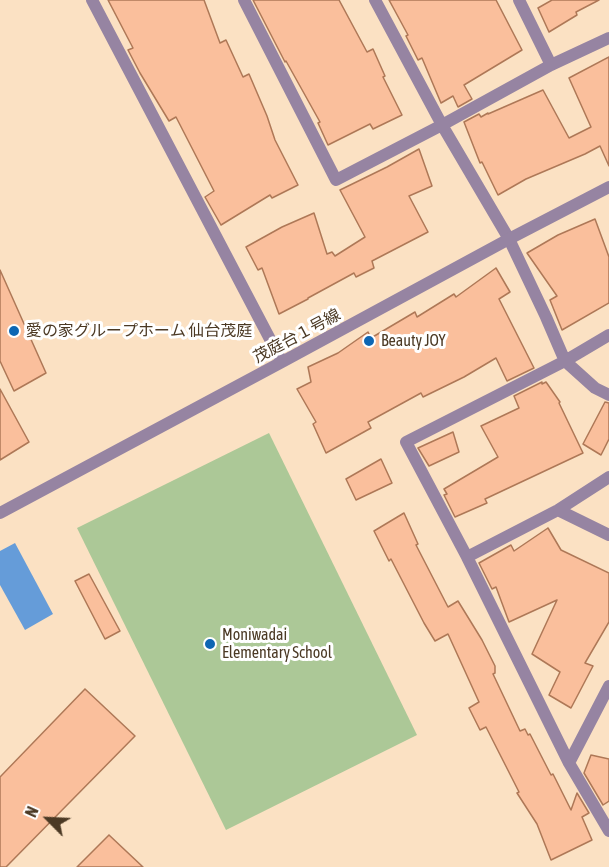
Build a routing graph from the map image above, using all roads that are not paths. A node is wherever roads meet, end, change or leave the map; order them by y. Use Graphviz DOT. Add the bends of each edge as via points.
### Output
graph roads {
  1 [pos="92,0"];
  2 [pos="244,0"];
  3 [pos="375,0"];
  4 [pos="519,0"];
  5 [pos="609,38"];
  6 [pos="551,65"];
  7 [pos="442,125"];
  8 [pos="609,188"];
  9 [pos="509,239"];
  10 [pos="609,335"];
  11 [pos="565,361"];
  12 [pos="282,362"];
  13 [pos="609,395"];
  14 [pos="609,477"];
  15 [pos="558,510"];
  16 [pos="0,513"];
  17 [pos="609,535"];
  18 [pos="467,557"];
  19 [pos="609,686"];
  20 [pos="569,763"];
  21 [pos="609,831"];
  1 -- 12 [label="street"];
  2 -- 7 [label="street" via="336,180"];
  3 -- 7 [label="street"];
  4 -- 6 [label="street"];
  5 -- 6 [label="street"];
  6 -- 7 [label="street"];
  7 -- 9 [label="street"];
  8 -- 9 [label="street, 茂庭台１号線"];
  9 -- 11 [label="street"];
  9 -- 12 [label="street, 茂庭台１号線"];
  10 -- 11 [label="street"];
  11 -- 13 [label="street" via="595,388"];
  11 -- 18 [label="street" via="406,442"];
  12 -- 16 [label="street, 茂庭台１号線"];
  14 -- 15 [label="street"];
  15 -- 17 [label="street"];
  15 -- 18 [label="street"];
  18 -- 20 [label="street"];
  19 -- 20 [label="street"];
  20 -- 21 [label="street"];
}
